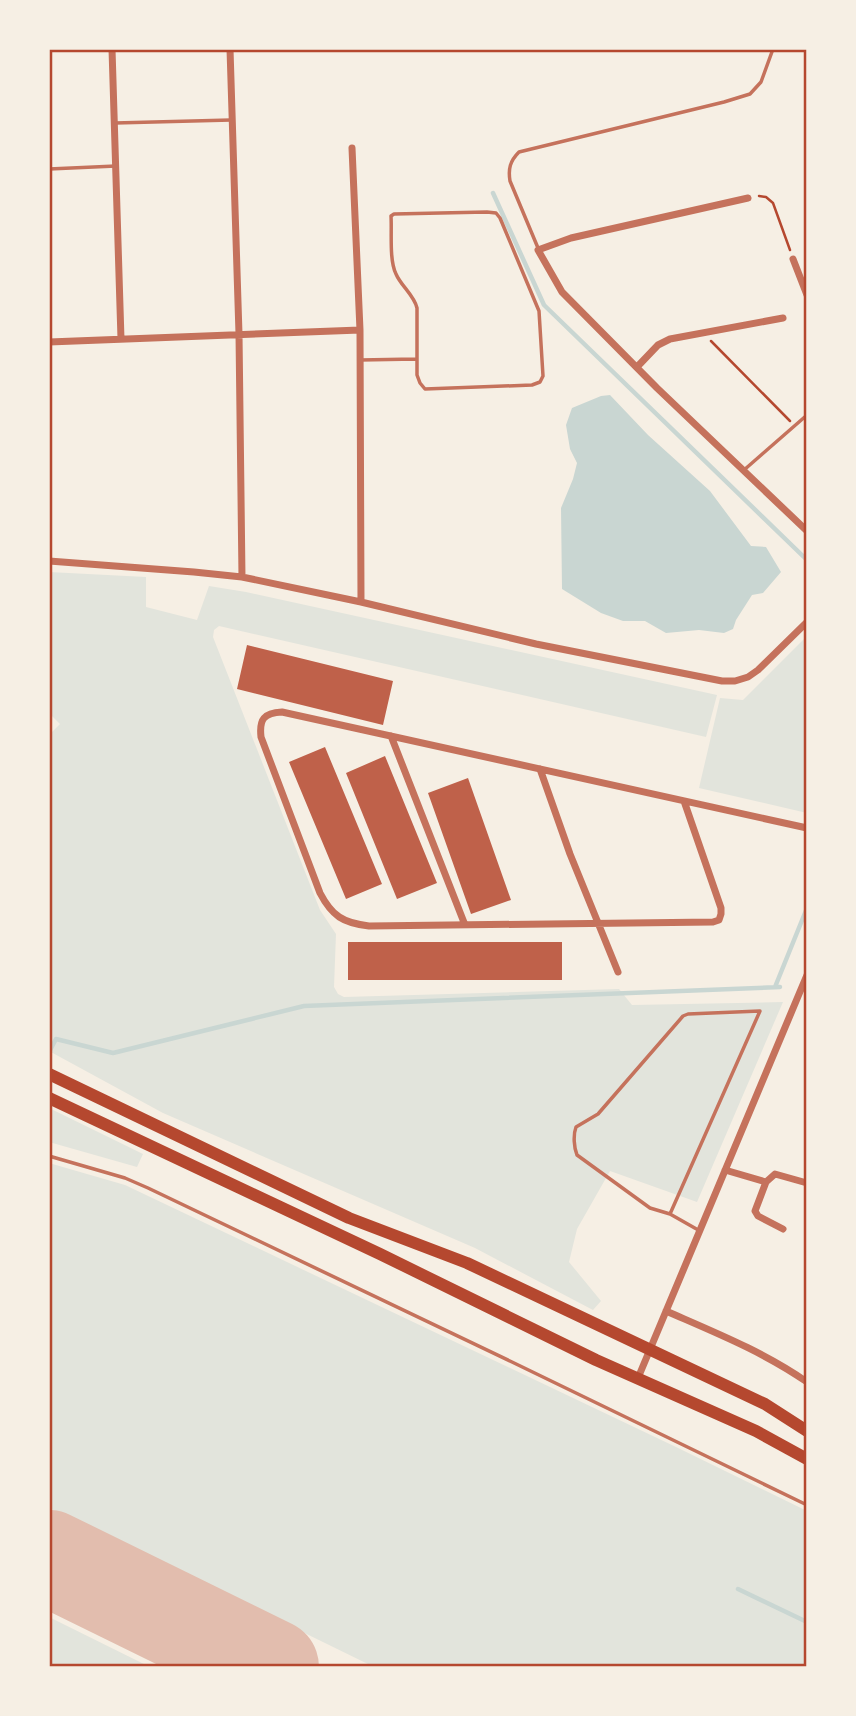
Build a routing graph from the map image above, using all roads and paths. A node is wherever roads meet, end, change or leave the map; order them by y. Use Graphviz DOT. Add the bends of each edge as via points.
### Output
graph roads {
  1 [pos="112,49"];
  2 [pos="230,49"];
  3 [pos="773,49"];
  4 [pos="232,120"];
  5 [pos="115,123"];
  6 [pos="352,148"];
  7 [pos="116,166"];
  8 [pos="49,169"];
  9 [pos="766,197"];
  10 [pos="748,198"];
  11 [pos="538,250"];
  12 [pos="793,259"];
  13 [pos="807,295"];
  14 [pos="783,318"];
  15 [pos="360,330"];
  16 [pos="704,333"];
  17 [pos="239,334"];
  18 [pos="121,339"];
  19 [pos="49,342"];
  20 [pos="416,359"];
  21 [pos="360,360"];
  22 [pos="636,367"];
  23 [pos="807,415"];
  24 [pos="795,426"];
  25 [pos="744,470"];
  26 [pos="807,531"];
  27 [pos="49,561"];
  28 [pos="242,577"];
  29 [pos="362,602"];
  30 [pos="807,622"];
  31 [pos="391,736"];
  32 [pos="540,769"];
  33 [pos="684,801"];
  34 [pos="807,828"];
  35 [pos="599,924"];
  36 [pos="465,925"];
  37 [pos="618,972"];
  38 [pos="807,975"];
  39 [pos="49,1074"];
  40 [pos="49,1098"];
  41 [pos="49,1156"];
  42 [pos="725,1170"];
  43 [pos="766,1182"];
  44 [pos="807,1183"];
  45 [pos="670,1214"];
  46 [pos="783,1229"];
  47 [pos="699,1231"];
  48 [pos="666,1311"];
  49 [pos="650,1350"];
  50 [pos="638,1378"];
  51 [pos="807,1382"];
  52 [pos="807,1431"];
  53 [pos="807,1459"];
  54 [pos="807,1505"];
  1 -- 5 [label="street"];
  2 -- 4 [label="street"];
  3 -- 11 [label="lane" via="761,82 750,94 519,152 508,171"];
  4 -- 5 [label="lane"];
  4 -- 17 [label="street"];
  5 -- 7 [label="street"];
  6 -- 15 [label="street"];
  7 -- 8 [label="lane"];
  7 -- 18 [label="street"];
  9 -- 12 [label="path" via="773,203"];
  10 -- 11 [label="street" via="571,238"];
  11 -- 22 [label="street" via="562,292"];
  12 -- 13 [label="street"];
  14 -- 16 [label="street"];
  15 -- 17 [label="street"];
  15 -- 21 [label="street"];
  16 -- 22 [label="street" via="670,339"];
  16 -- 24 [label="path"];
  17 -- 18 [label="street"];
  17 -- 28 [label="street"];
  18 -- 19 [label="street"];
  20 -- 20 [label="lane" via="417,375 425,389 540,382 539,311 496,213 391,216 393,267 416,302"];
  20 -- 21 [label="lane"];
  21 -- 29 [label="street"];
  22 -- 25 [label="street"];
  23 -- 24 [label="lane"];
  24 -- 25 [label="lane"];
  25 -- 26 [label="street"];
  27 -- 28 [label="street"];
  28 -- 29 [label="street"];
  29 -- 30 [label="street" via="536,645 722,681 748,677"];
  31 -- 32 [label="street"];
  31 -- 36 [label="street"];
  31 -- 36 [label="street" via="282,712 264,717 260,726 320,893 338,917 369,926"];
  32 -- 33 [label="street"];
  32 -- 35 [label="street"];
  33 -- 34 [label="street"];
  33 -- 35 [label="street" via="721,908 719,920"];
  35 -- 36 [label="street"];
  35 -- 37 [label="street"];
  38 -- 42 [label="street"];
  39 -- 49 [label="main road" via="349,1218 467,1263"];
  40 -- 50 [label="main road"];
  41 -- 54 [label="lane" via="148,1188"];
  42 -- 43 [label="street"];
  42 -- 47 [label="street"];
  43 -- 44 [label="street" via="775,1174"];
  43 -- 46 [label="street" via="755,1212"];
  45 -- 45 [label="lane" via="760,1011 683,1016 598,1114 576,1127 577,1156 650,1208"];
  45 -- 47 [label="lane"];
  47 -- 48 [label="street"];
  48 -- 49 [label="street"];
  48 -- 51 [label="street"];
  49 -- 50 [label="street"];
  49 -- 52 [label="main road" via="765,1404"];
  50 -- 53 [label="main road"];
}
